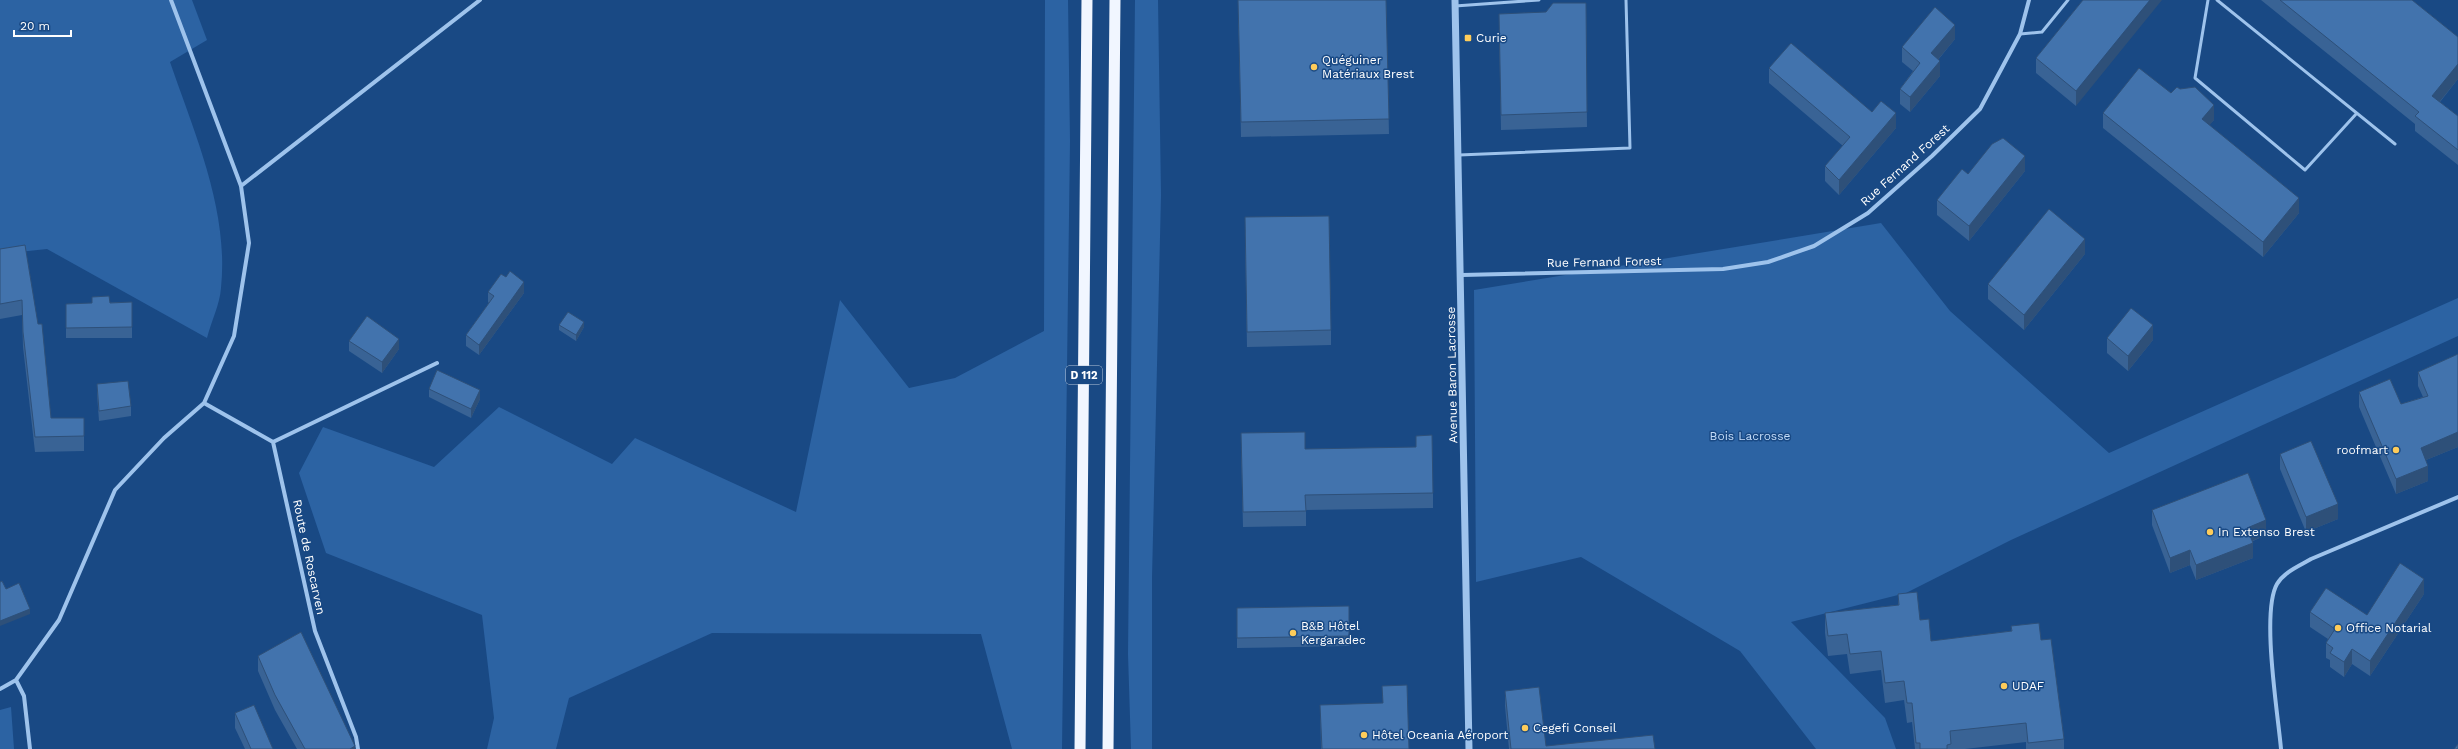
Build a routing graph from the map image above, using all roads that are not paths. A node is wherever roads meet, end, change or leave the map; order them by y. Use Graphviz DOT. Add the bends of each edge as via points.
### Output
graph roads {
  1 [pos="171,0"];
  2 [pos="480,0"];
  3 [pos="1087,0"];
  4 [pos="1115,0"];
  5 [pos="1539,0"];
  6 [pos="1626,0"];
  7 [pos="2029,0"];
  8 [pos="2068,0"];
  9 [pos="2208,0"];
  10 [pos="2217,0"];
  11 [pos="1455,3"];
  12 [pos="2020,34"];
  13 [pos="2357,113"];
  14 [pos="2395,144"];
  15 [pos="1459,155"];
  16 [pos="241,186"];
  17 [pos="1462,275"];
  18 [pos="437,363"];
  19 [pos="204,403"];
  20 [pos="273,442"];
  21 [pos="2458,497"];
  22 [pos="16,680"];
  23 [pos="0,689"];
  24 [pos="30,749"];
  25 [pos="358,749"];
  26 [pos="1080,749"];
  27 [pos="1108,749"];
  28 [pos="1469,749"];
  29 [pos="2282,749"];
  1 -- 16 [label="street"];
  2 -- 16 [label="street"];
  3 -- 26 [label="highway, D 112"];
  4 -- 27 [label="highway, D 112"];
  5 -- 11 [label="lane"];
  6 -- 15 [label="lane" via="1630,148"];
  7 -- 12 [label="street, Rue Fernand Forest"];
  8 -- 12 [label="lane" via="2042,32"];
  9 -- 13 [label="lane" via="2195,78 2305,170"];
  10 -- 13 [label="lane"];
  11 -- 15 [label="street, Avenue Baron Lacrosse"];
  12 -- 17 [label="street, Rue Fernand Forest" via="1980,109 1868,213 1814,246 1768,262 1723,269"];
  13 -- 14 [label="lane"];
  15 -- 17 [label="street, Avenue Baron Lacrosse"];
  16 -- 19 [label="street" via="249,243 234,336"];
  17 -- 28 [label="street, Avenue Baron Lacrosse"];
  18 -- 20 [label="street"];
  19 -- 20 [label="street"];
  19 -- 22 [label="street" via="164,438 115,490 59,620"];
  20 -- 25 [label="street, Route de Roscarven" via="315,631 356,737"];
  21 -- 29 [label="street" via="2311,559 2291,570 2277,584 2271,604 2269,625"];
  22 -- 23 [label="street"];
  22 -- 24 [label="street" via="24,696"];
}
